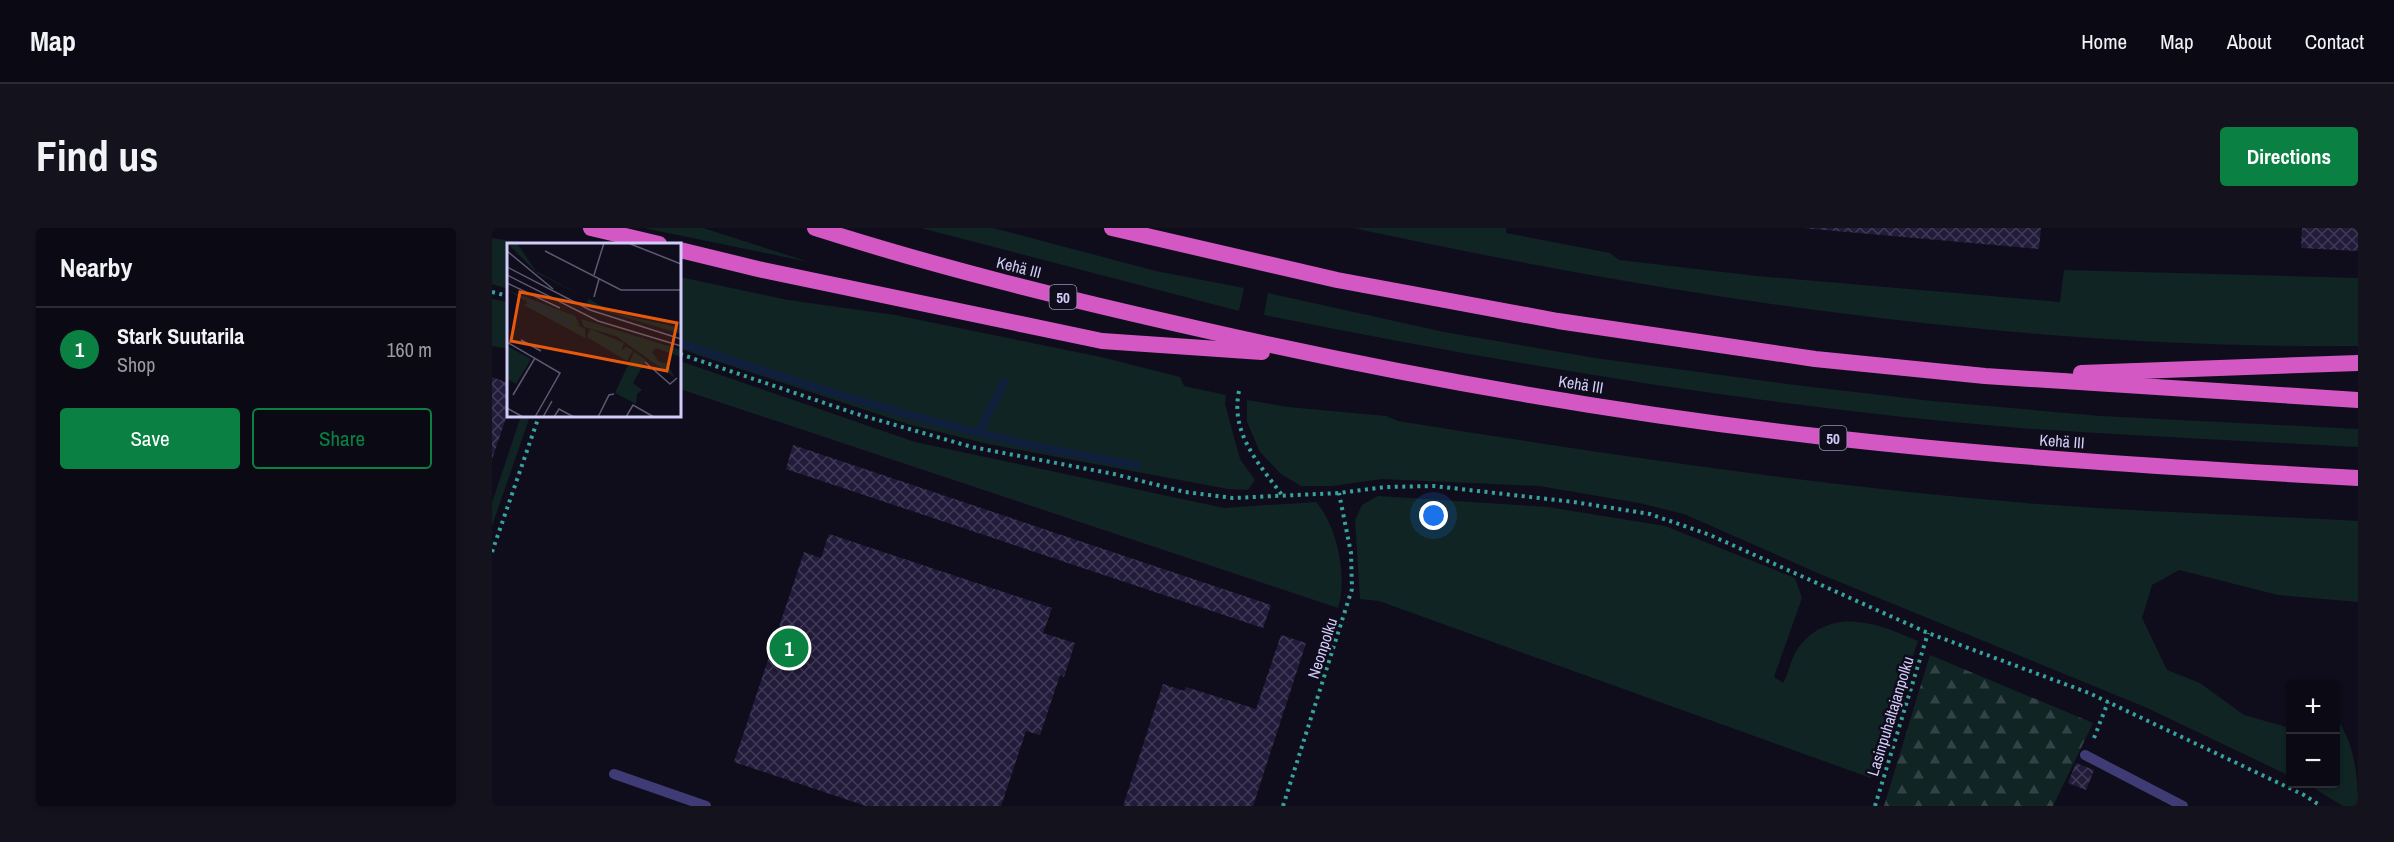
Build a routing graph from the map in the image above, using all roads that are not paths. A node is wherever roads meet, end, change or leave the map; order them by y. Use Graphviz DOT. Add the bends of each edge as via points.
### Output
graph roads {
  1 [pos="591,228"];
  2 [pos="814,228"];
  3 [pos="1112,228"];
  4 [pos="654,243"];
  5 [pos="681,250"];
  6 [pos="1314,355"];
  7 [pos="2358,363"];
  8 [pos="1984,376"];
  9 [pos="2358,400"];
  10 [pos="2358,478"];
  11 [pos="2085,755"];
  12 [pos="614,774"];
  13 [pos="684,803"];
  14 [pos="706,806"];
  15 [pos="2182,806"];
  1 -- 4 [label="highway"];
  2 -- 6 [label="highway, Kehä III / 50" via="990,279"];
  3 -- 8 [label="highway" via="1337,280 1558,321 1815,358"];
  5 -- 6 [label="highway" via="1102,341"];
  6 -- 10 [label="highway, Kehä III / 50" via="1672,418 1816,436 1982,453"];
  7 -- 8 [label="highway"];
  8 -- 9 [label="highway"];
  11 -- 15 [label="lane"];
  12 -- 13 [label="lane"];
  13 -- 14 [label="lane"];
}
